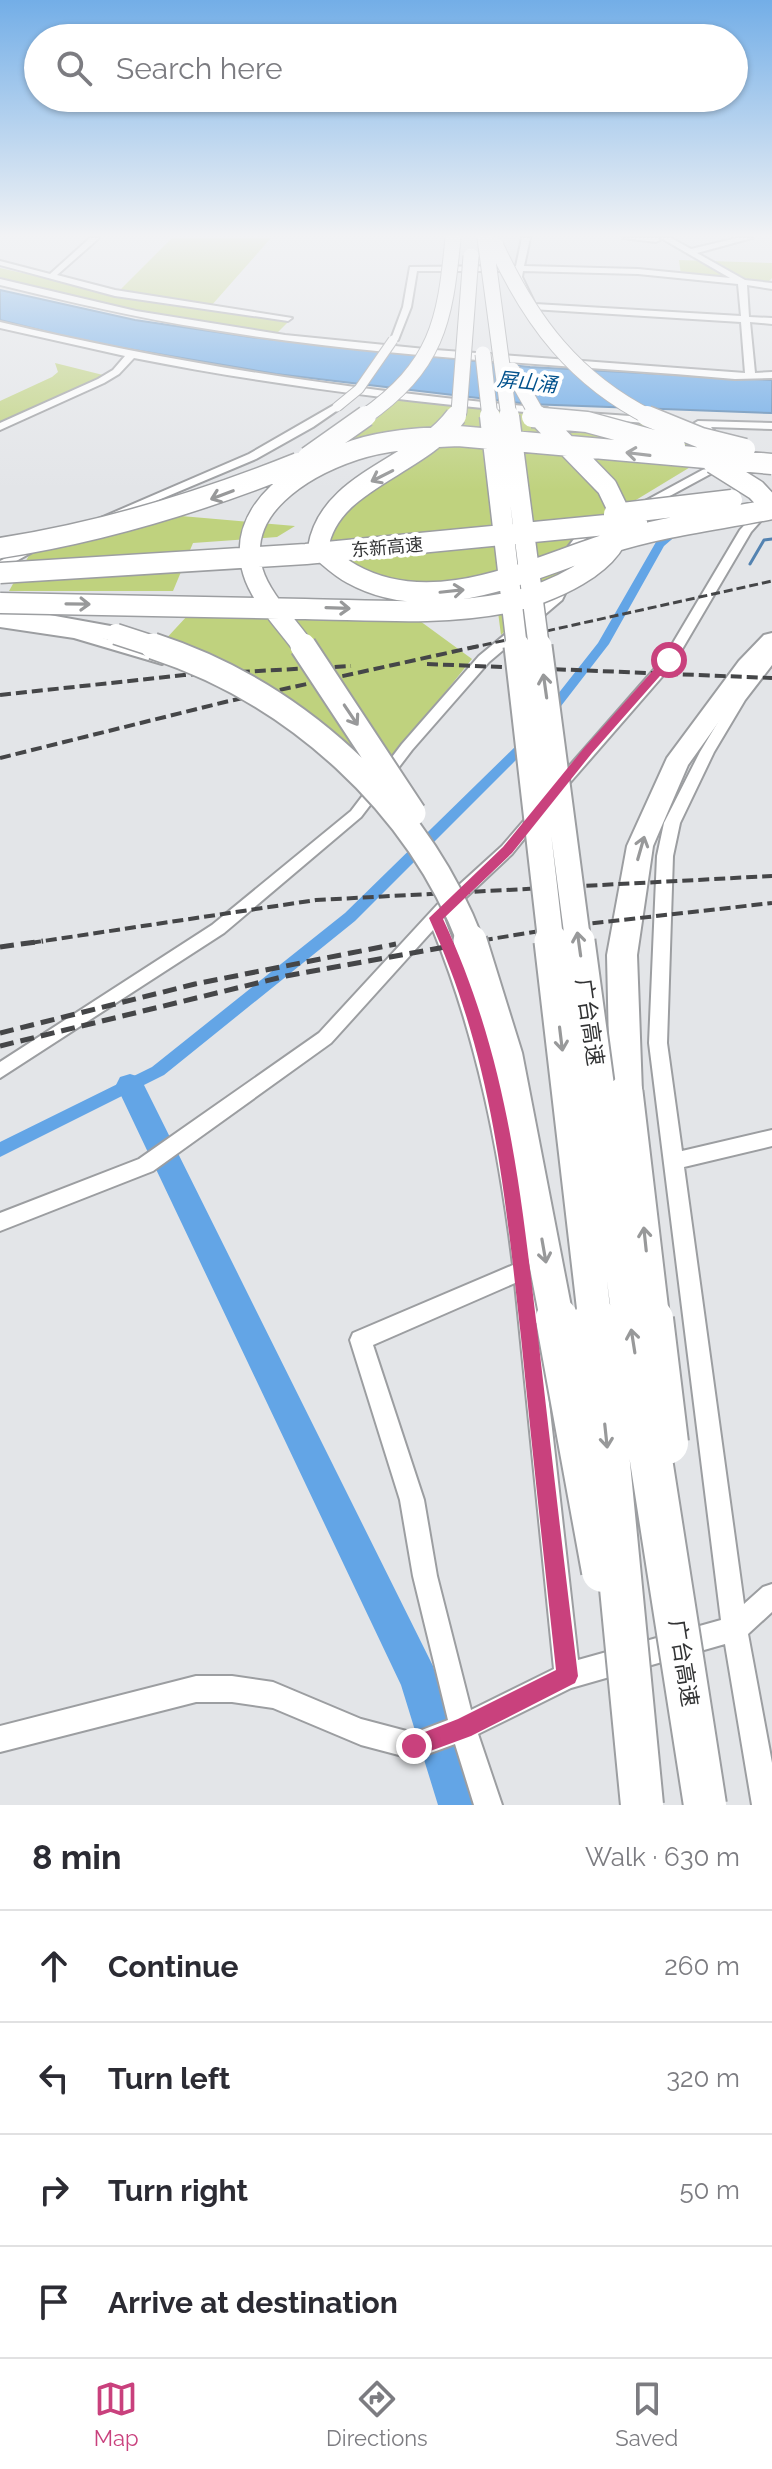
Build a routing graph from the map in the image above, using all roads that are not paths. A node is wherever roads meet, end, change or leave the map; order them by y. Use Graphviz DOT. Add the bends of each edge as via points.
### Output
graph roads {
  1 [pos="198,322"];
  2 [pos="401,322"];
  3 [pos="440,322"];
  4 [pos="467,322"];
  5 [pos="483,322"];
  6 [pos="496,322"];
  7 [pos="537,322"];
  8 [pos="746,322"];
  9 [pos="0,325"];
  10 [pos="500,335"];
  11 [pos="132,354"];
  12 [pos="750,374"];
  13 [pos="772,375"];
  14 [pos="703,424"];
  15 [pos="772,426"];
  16 [pos="0,427"];
  17 [pos="772,454"];
  18 [pos="772,464"];
  19 [pos="294,465"];
  20 [pos="772,495"];
  21 [pos="772,506"];
  22 [pos="0,548"];
  23 [pos="0,564"];
  24 [pos="0,573"];
  25 [pos="0,603"];
  26 [pos="0,613"];
  27 [pos="0,623"];
  28 [pos="772,640"];
  29 [pos="772,656"];
  30 [pos="370,796"];
  31 [pos="443,906"];
  32 [pos="0,1071"];
  33 [pos="772,1138"];
  34 [pos="674,1161"];
  35 [pos="0,1222"];
  36 [pos="523,1270"];
  37 [pos="772,1596"];
  38 [pos="735,1629"];
  39 [pos="567,1676"];
  40 [pos="463,1728"];
  41 [pos="695,1735"];
  42 [pos="0,1739"];
  43 [pos="638,1766"];
  44 [pos="488,1805"];
  45 [pos="642,1805"];
  46 [pos="705,1805"];
  47 [pos="766,1805"];
  1 -- 12 [label="street" via="446,353"];
  2 -- 23 [label="street, bridge" via="359,389 300,434"];
  3 -- 19 [label="highway, bridge" via="422,364 373,411"];
  4 -- 21 [label="highway, one-way, bridge" via="459,412 446,432 422,453 348,495 317,530 318,548 340,570 405,591 452,592 521,576 633,537"];
  5 -- 43 [label="highway, 广台高速, one-way, bridge" via="594,1311"];
  6 -- 10 [label="highway, 广台高速, bridge"];
  7 -- 17 [label="highway, bridge" via="601,392 630,411 674,430"];
  8 -- 12 [label="street"];
  9 -- 11 [label="street"];
  25 -- 10 [label="highway, one-way, bridge" via="441,611 491,605 568,583 613,543 622,515 601,479 529,405"];
  41 -- 10 [label="highway, 广台高速, one-way, bridge" via="625,1294"];
  11 -- 14 [label="street" via="282,384 458,406"];
  11 -- 16 [label="street" via="101,381"];
  12 -- 13 [label="street"];
  14 -- 15 [label="street"];
  14 -- 30 [label="street" via="728,454 723,463 581,537 571,551 558,597 484,659"];
  18 -- 31 [label="highway, one-way, bridge" via="513,438 434,438 327,461 286,485 266,505 249,542 257,583 411,808 435,856"];
  19 -- 21 [label="highway, bridge" via="416,423 559,418 643,435 686,451 737,476"];
  19 -- 22 [label="highway, one-way, bridge" via="153,518"];
  20 -- 23 [label="highway, 东新高速, bridge" via="393,535"];
  21 -- 24 [label="highway, 东新高速, bridge" via="430,543"];
  21 -- 31 [label="street" via="746,530 669,660 507,850"];
  26 -- 31 [label="highway, bridge" via="116,634 203,663 256,692 332,749 384,800"];
  27 -- 30 [label="street" via="76,634 202,672 299,734"];
  41 -- 28 [label="highway, one-way, bridge" via="653,1306 626,1092 622,955 640,846 676,764"];
  29 -- 34 [label="street" via="695,773 672,823 665,856 658,1043"];
  30 -- 32 [label="street" via="356,814 218,929"];
  31 -- 35 [label="street" via="325,1038 175,1147 146,1165"];
  31 -- 36 [label="street" via="486,1046 510,1166"];
  31 -- 43 [label="highway, one-way, bridge" via="480,975 513,1083"];
  33 -- 34 [label="street"];
  34 -- 38 [label="street"];
  36 -- 39 [label="street"];
  36 -- 40 [label="street" via="361,1340 412,1500"];
  37 -- 38 [label="street"];
  38 -- 39 [label="street"];
  38 -- 47 [label="street"];
  39 -- 40 [label="street"];
  40 -- 42 [label="street" via="414,1746 361,1732 273,1695 196,1689"];
  40 -- 44 [label="street"];
  41 -- 46 [label="highway, 广台高速, bridge"];
  43 -- 45 [label="highway, 广台高速, bridge"];
}
